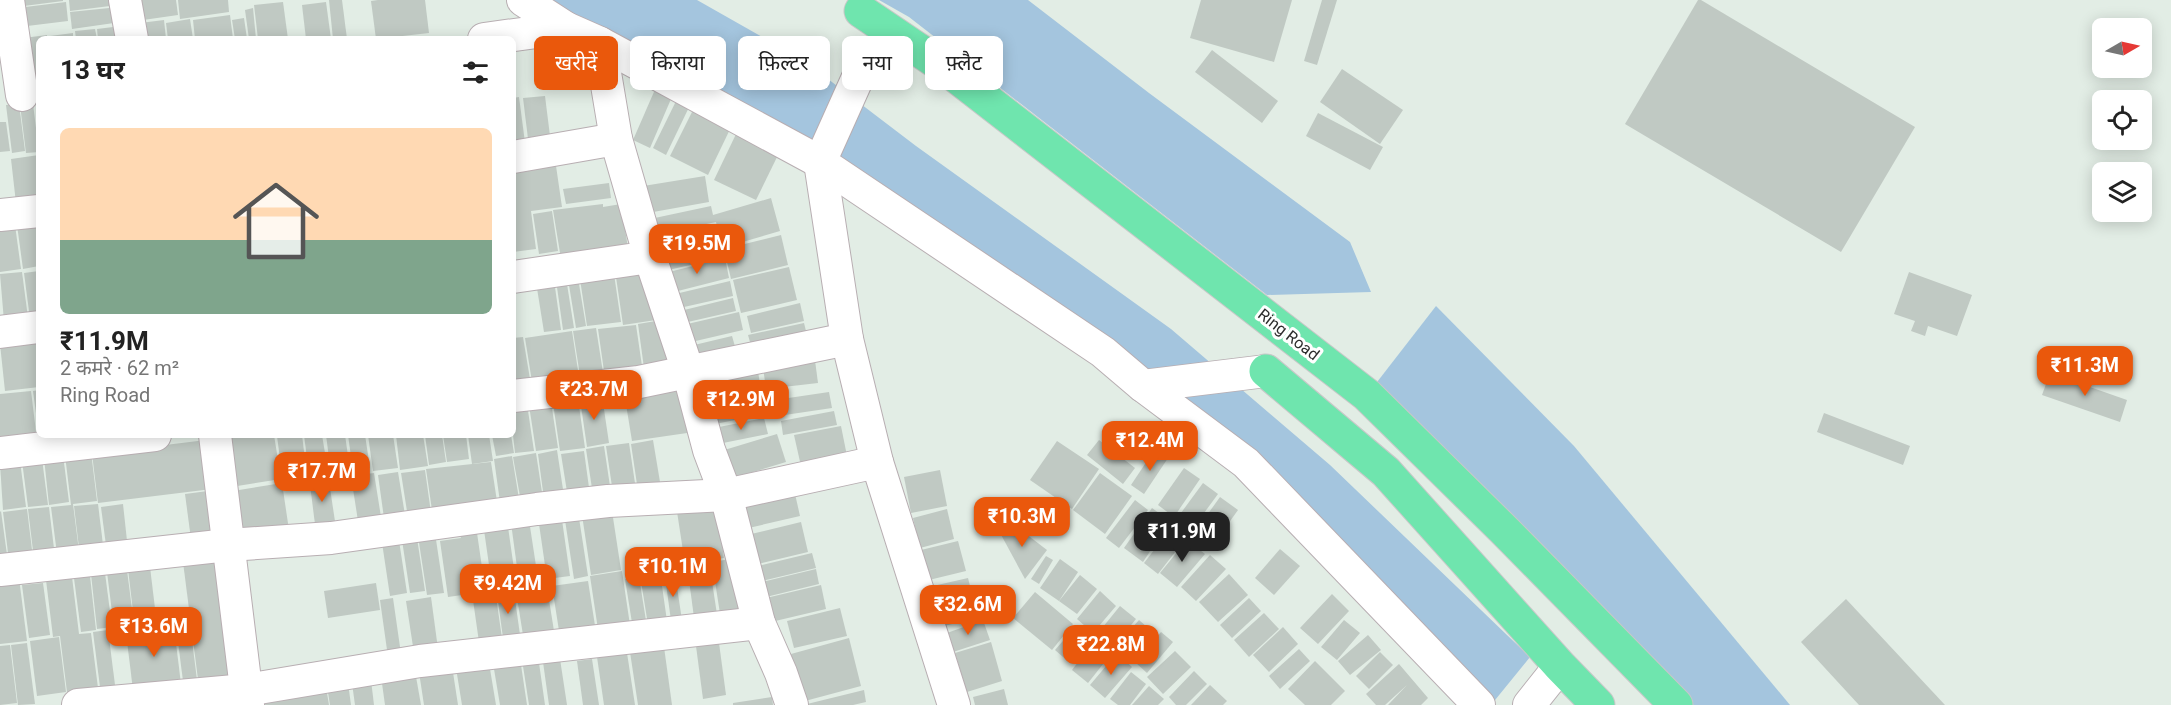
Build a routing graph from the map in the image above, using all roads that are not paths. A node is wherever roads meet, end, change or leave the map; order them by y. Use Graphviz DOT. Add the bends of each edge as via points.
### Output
graph roads {
  1 [pos="8,0"];
  2 [pos="125,0"];
  3 [pos="523,0"];
  4 [pos="858,6"];
  5 [pos="566,28"];
  6 [pos="131,36"];
  7 [pos="506,36"];
  8 [pos="584,36"];
  9 [pos="618,53"];
  10 [pos="608,90"];
  11 [pos="852,90"];
  12 [pos="20,96"];
  13 [pos="616,139"];
  14 [pos="516,156"];
  15 [pos="820,162"];
  16 [pos="36,211"];
  17 [pos="0,215"];
  18 [pos="650,257"];
  19 [pos="516,278"];
  20 [pos="36,327"];
  21 [pos="0,332"];
  22 [pos="847,339"];
  23 [pos="1266,371"];
  24 [pos="688,372"];
  25 [pos="1143,386"];
  26 [pos="516,396"];
  27 [pos="129,438"];
  28 [pos="215,438"];
  29 [pos="0,453"];
  30 [pos="878,462"];
  31 [pos="726,495"];
  32 [pos="228,545"];
  33 [pos="0,570"];
  34 [pos="759,623"];
  35 [pos="1560,666"];
  36 [pos="247,697"];
  37 [pos="78,705"];
  38 [pos="792,705"];
  39 [pos="954,705"];
  40 [pos="1479,705"];
  41 [pos="1529,705"];
  42 [pos="1598,705"];
  43 [pos="1676,705"];
  1 -- 12 [label="street"];
  2 -- 6 [label="street"];
  3 -- 5 [label="street"];
  4 -- 43 [label="main road, Ring Road" via="944,67 1367,395"];
  5 -- 7 [label="street"];
  5 -- 8 [label="street"];
  9 -- 15 [label="street"];
  10 -- 13 [label="street"];
  11 -- 15 [label="street"];
  13 -- 14 [label="street"];
  13 -- 18 [label="street"];
  15 -- 22 [label="street"];
  15 -- 25 [label="street" via="1102,352"];
  16 -- 17 [label="street"];
  18 -- 19 [label="street"];
  18 -- 24 [label="street"];
  20 -- 21 [label="street"];
  22 -- 24 [label="street"];
  22 -- 30 [label="street"];
  23 -- 25 [label="street"];
  23 -- 35 [label="main road" via="1386,472"];
  24 -- 26 [label="street" via="639,382"];
  24 -- 31 [label="street"];
  25 -- 40 [label="street" via="1246,463"];
  27 -- 29 [label="street"];
  28 -- 32 [label="street"];
  30 -- 31 [label="street"];
  30 -- 39 [label="street"];
  31 -- 32 [label="street" via="608,501 331,538"];
  31 -- 34 [label="street"];
  32 -- 33 [label="street"];
  32 -- 36 [label="street"];
  34 -- 36 [label="street" via="420,662"];
  34 -- 38 [label="street"];
  35 -- 41 [label="street"];
  35 -- 42 [label="main road"];
  36 -- 37 [label="street"];
}
